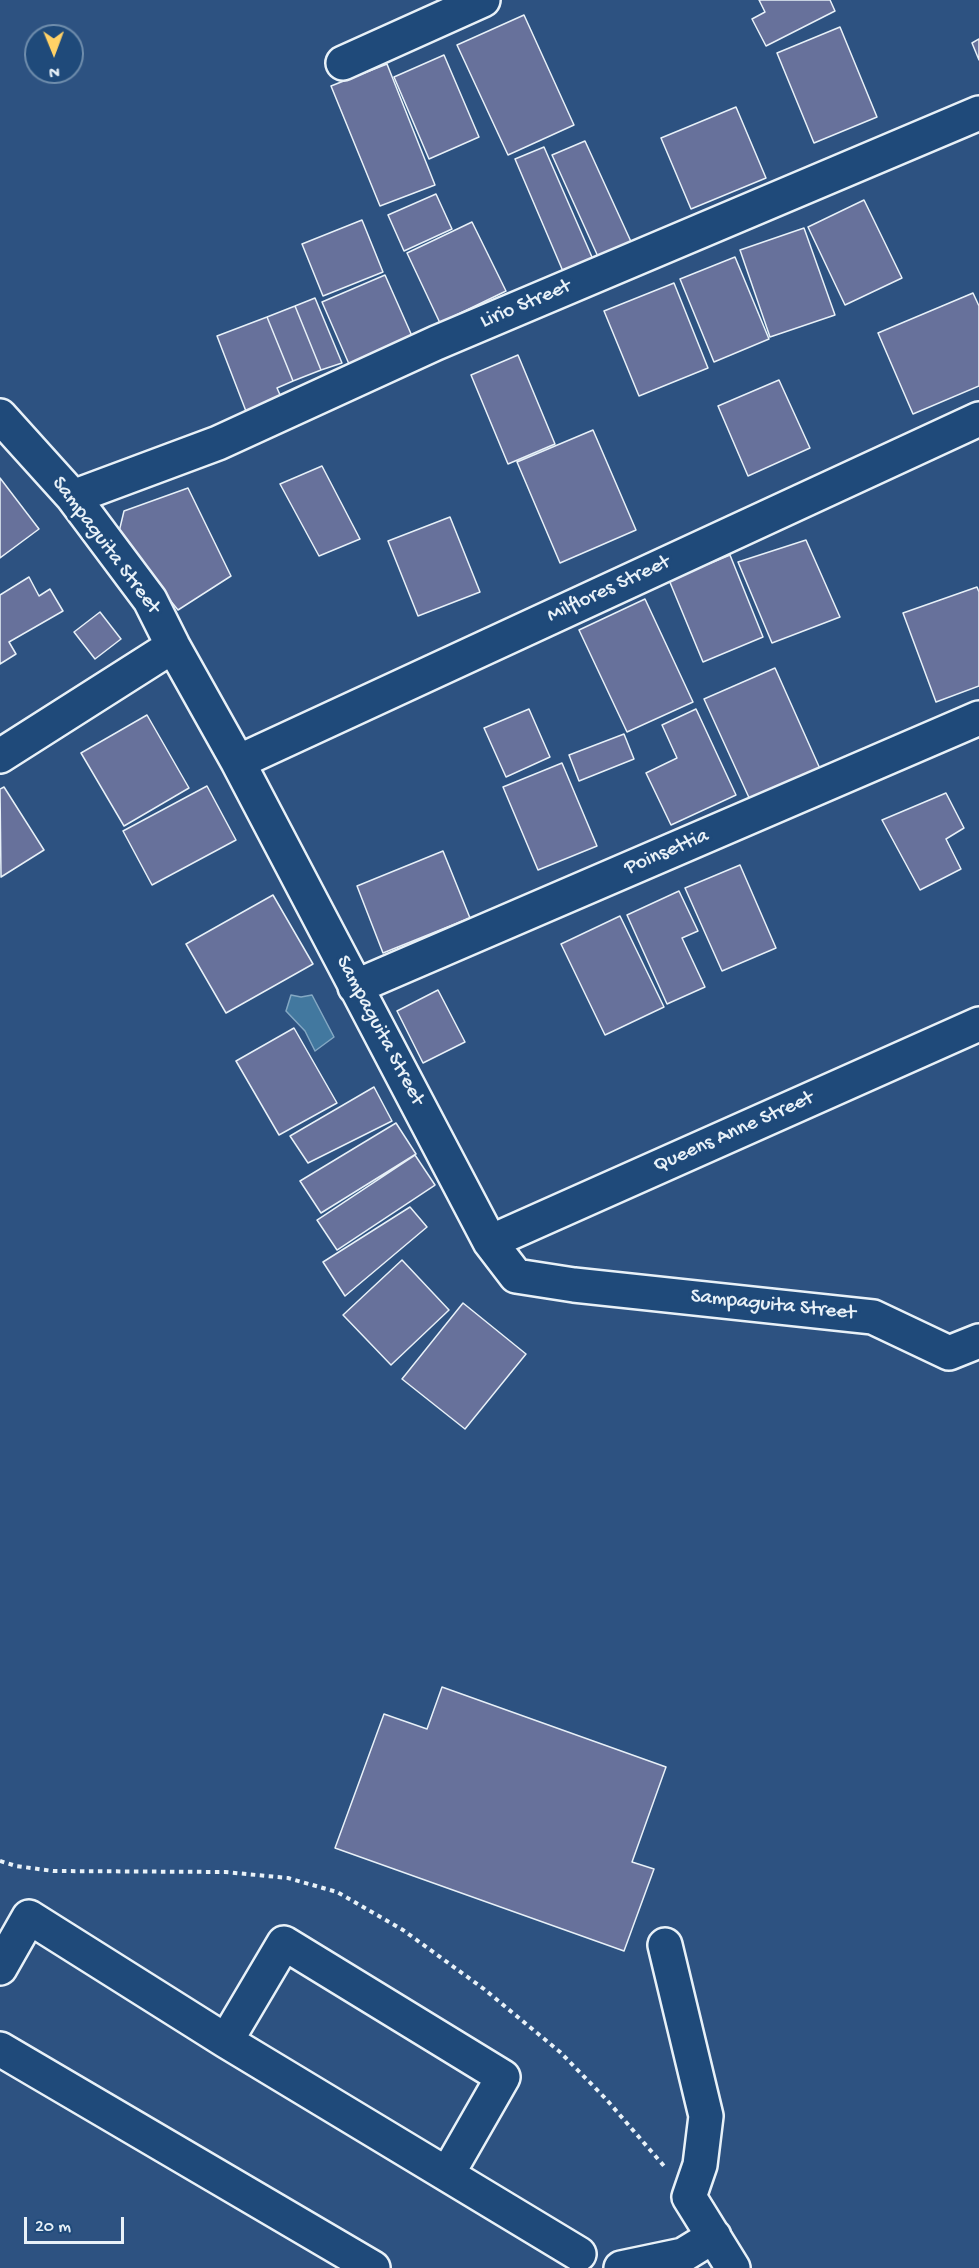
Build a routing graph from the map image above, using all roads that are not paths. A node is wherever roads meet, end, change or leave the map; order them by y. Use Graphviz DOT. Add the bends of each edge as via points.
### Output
graph roads {
  1 [pos="483,0"];
  2 [pos="343,63"];
  3 [pos="979,113"];
  4 [pos="0,416"];
  5 [pos="979,419"];
  6 [pos="73,497"];
  7 [pos="173,646"];
  8 [pos="979,718"];
  9 [pos="0,756"];
  10 [pos="238,762"];
  11 [pos="355,987"];
  12 [pos="979,1024"];
  13 [pos="489,1242"];
  14 [pos="979,1341"];
  15 [pos="665,1946"];
  16 [pos="0,1968"];
  17 [pos="226,2041"];
  18 [pos="0,2049"];
  19 [pos="448,2174"];
  20 [pos="714,2236"];
  21 [pos="575,2261"];
  22 [pos="374,2268"];
  23 [pos="611,2268"];
  24 [pos="621,2268"];
  25 [pos="733,2268"];
  1 -- 2 [label="street"];
  3 -- 6 [label="street, Lirio Street" via="436,343 218,443"];
  4 -- 6 [label="street, Sampaguita Street"];
  5 -- 10 [label="street, Milflores Street"];
  6 -- 7 [label="street, Sampaguita Street" via="150,600"];
  7 -- 9 [label="street"];
  7 -- 10 [label="street, Sampaguita Street"];
  8 -- 11 [label="street, Poinsettia"];
  10 -- 11 [label="street, Sampaguita Street"];
  11 -- 13 [label="street, Sampaguita Street"];
  12 -- 13 [label="street, Queens Anne Street"];
  13 -- 14 [label="street, Sampaguita Street" via="516,1276 873,1317 949,1353"];
  15 -- 20 [label="street" via="706,2116 700,2165 689,2197"];
  16 -- 17 [label="street" via="29,1917"];
  17 -- 19 [label="street"];
  17 -- 19 [label="street" via="284,1943 503,2077"];
  18 -- 22 [label="street"];
  19 -- 21 [label="street"];
  20 -- 24 [label="street" via="683,2255"];
  20 -- 25 [label="street"];
  21 -- 23 [label="street"];
}
